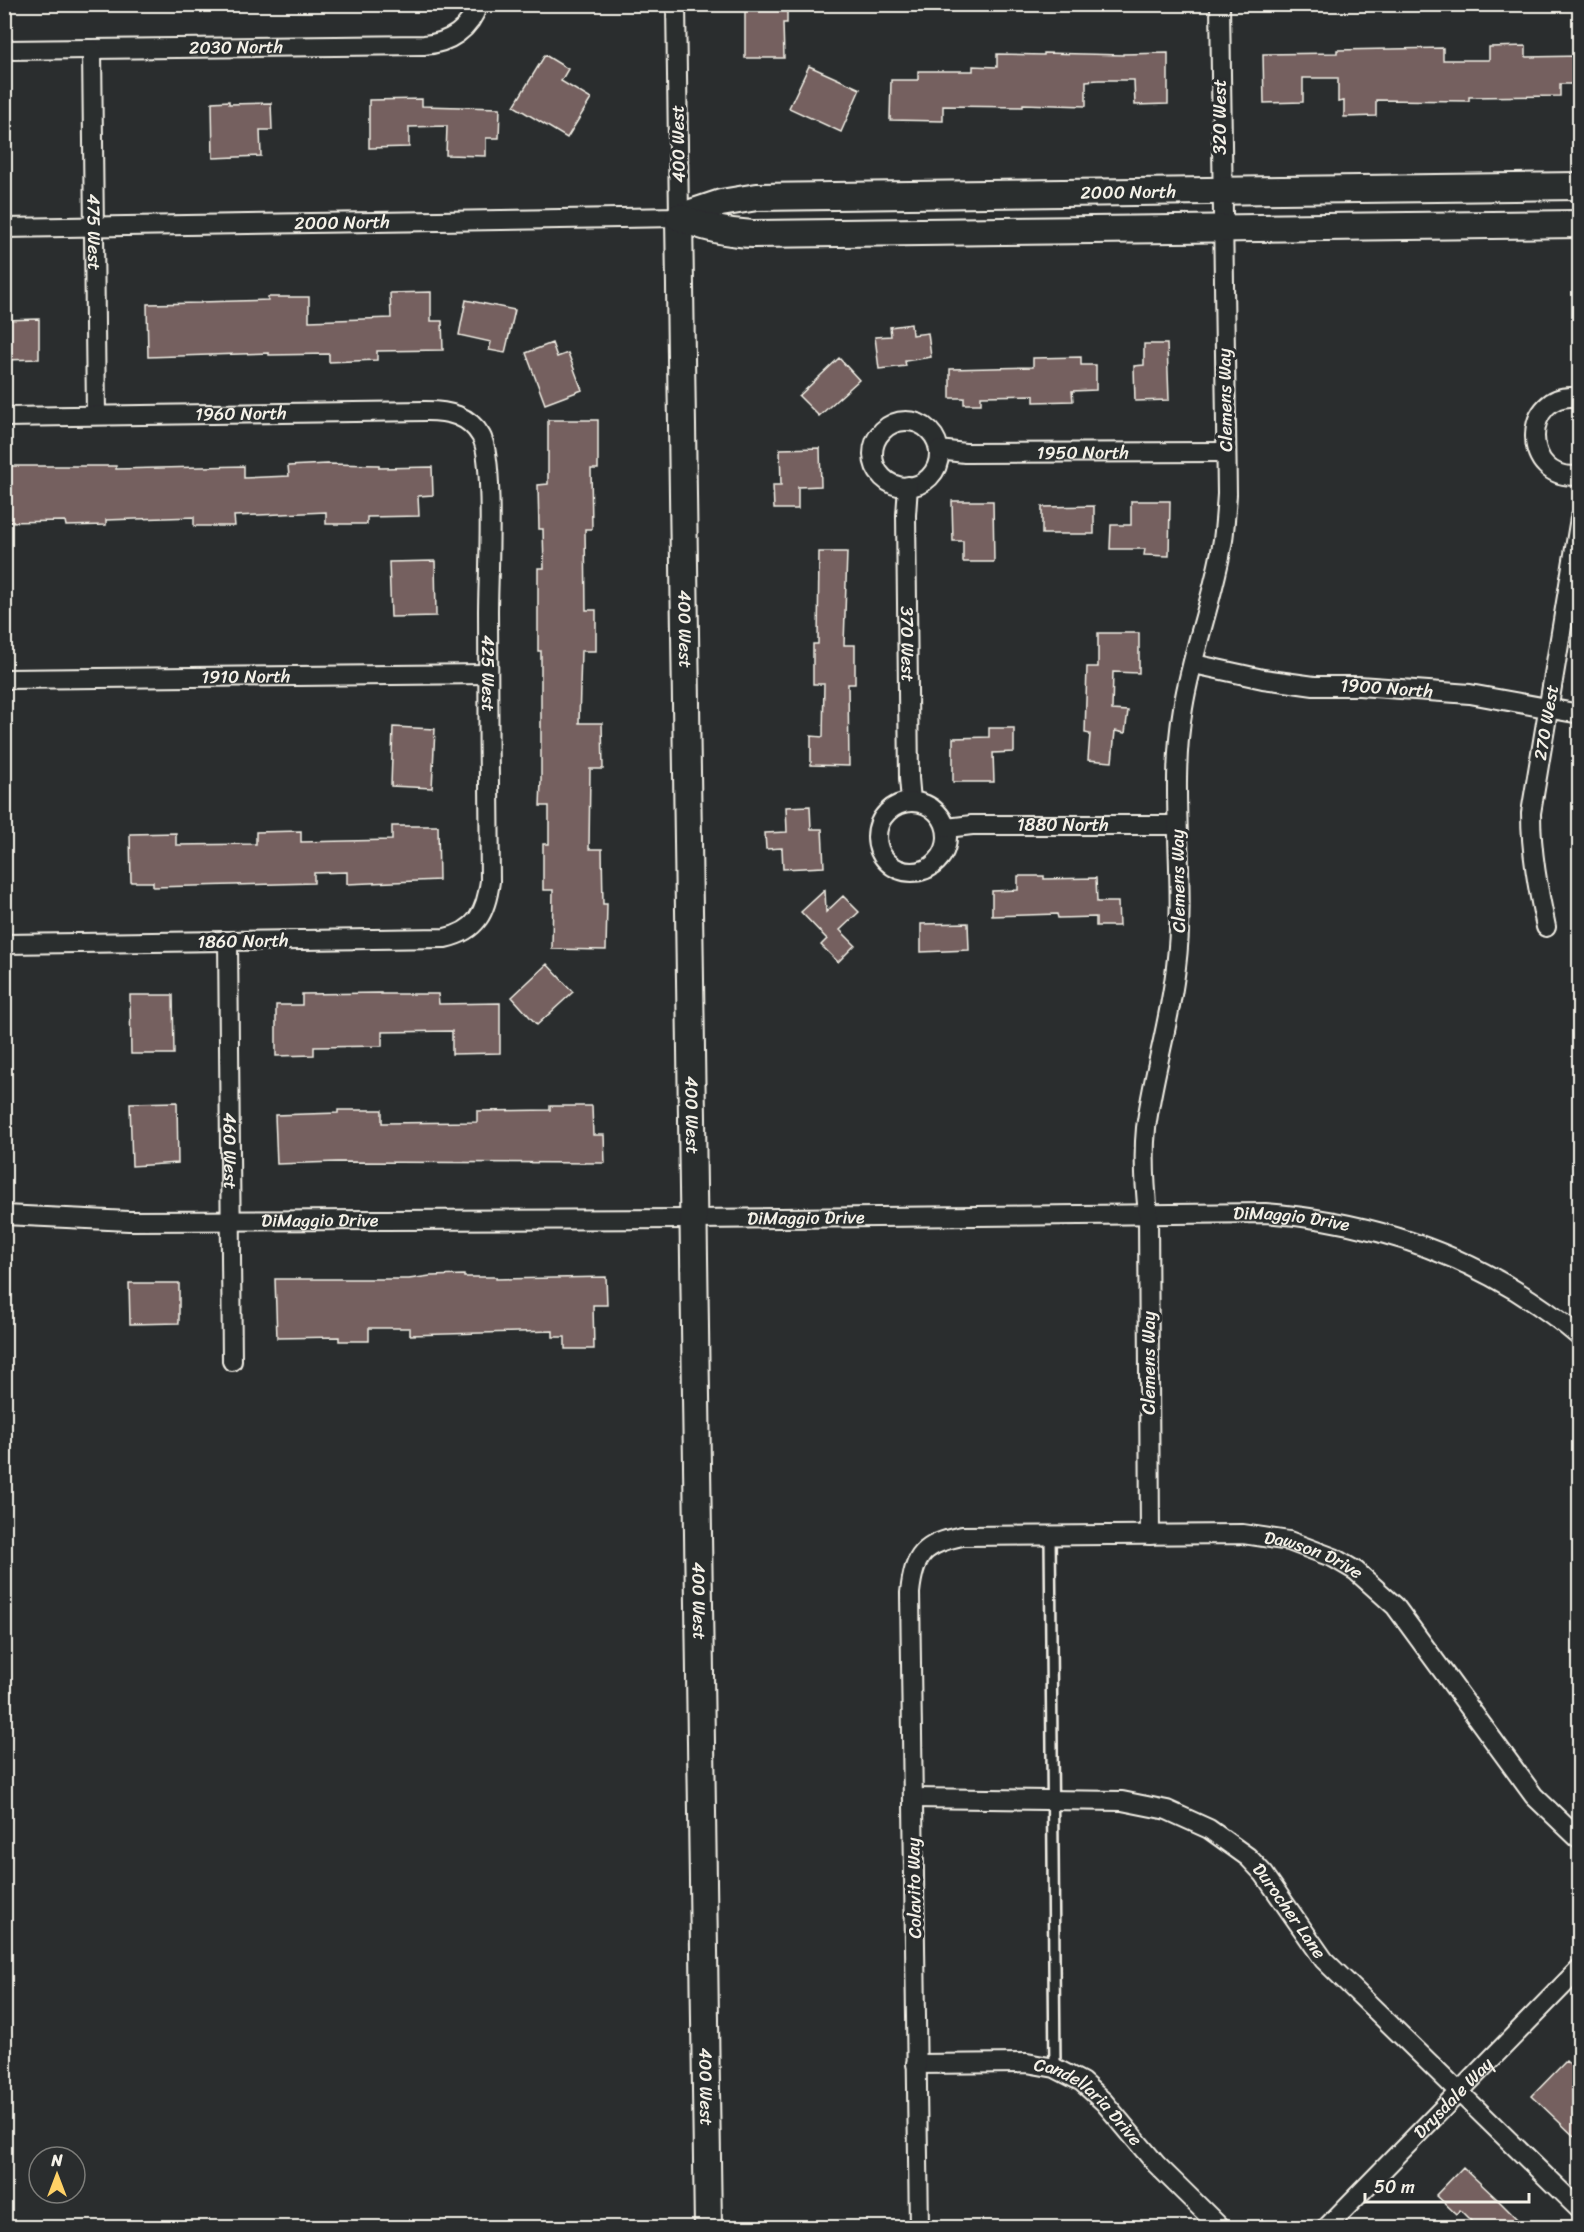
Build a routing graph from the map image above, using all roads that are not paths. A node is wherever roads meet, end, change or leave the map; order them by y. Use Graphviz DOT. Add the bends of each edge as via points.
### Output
graph roads {
  1 [pos="478,4"];
  2 [pos="676,4"];
  3 [pos="1220,4"];
  4 [pos="92,50"];
  5 [pos="4,51"];
  6 [pos="1580,186"];
  7 [pos="1221,191"];
  8 [pos="679,217"];
  9 [pos="1580,224"];
  10 [pos="95,227"];
  11 [pos="4,228"];
  12 [pos="1221,229"];
  13 [pos="1580,398"];
  14 [pos="96,415"];
  15 [pos="4,417"];
  16 [pos="474,427"];
  17 [pos="939,450"];
  18 [pos="1226,452"];
  19 [pos="1580,475"];
  20 [pos="908,486"];
  21 [pos="1580,518"];
  22 [pos="1194,664"];
  23 [pos="488,674"];
  24 [pos="4,679"];
  25 [pos="1549,708"];
  26 [pos="1580,714"];
  27 [pos="911,801"];
  28 [pos="1177,825"];
  29 [pos="947,828"];
  30 [pos="476,922"];
  31 [pos="1546,927"];
  32 [pos="228,941"];
  33 [pos="4,944"];
  34 [pos="1148,1214"];
  35 [pos="4,1215"];
  36 [pos="693,1219"];
  37 [pos="231,1221"];
  38 [pos="1580,1337"];
  39 [pos="232,1361"];
  40 [pos="1150,1535"];
  41 [pos="1050,1536"];
  42 [pos="924,1551"];
  43 [pos="913,1798"];
  44 [pos="1052,1799"];
  45 [pos="1580,1840"];
  46 [pos="1580,1968"];
  47 [pos="916,2064"];
  48 [pos="1055,2068"];
  49 [pos="1458,2092"];
  50 [pos="1580,2210"];
  51 [pos="708,2228"];
  52 [pos="918,2228"];
  53 [pos="1221,2228"];
  54 [pos="1326,2228"];
  1 -- 4 [label="street, 2030 North" via="464,29 446,41 424,45"];
  2 -- 8 [label="street, 400 West"];
  3 -- 7 [label="street, 320 West"];
  4 -- 5 [label="street, 2030 North"];
  4 -- 10 [label="street, 475 West"];
  6 -- 7 [label="street, 2000 North"];
  7 -- 8 [label="street, 2000 North" via="757,196"];
  7 -- 12 [label="street, 320 West"];
  8 -- 10 [label="street, 2000 North"];
  8 -- 12 [label="street, 2000 North" via="714,230 753,234"];
  8 -- 36 [label="street, 400 West"];
  9 -- 12 [label="street, 2000 North"];
  10 -- 11 [label="street, 2000 North"];
  10 -- 14 [label="street, 475 West"];
  12 -- 18 [label="street, Clemens Way"];
  13 -- 19 [label="street" via="1550,404 1538,419 1534,436 1536,449 1551,469"];
  14 -- 15 [label="street, 1960 North"];
  14 -- 16 [label="street, 1960 North" via="440,411 462,417"];
  16 -- 23 [label="street, 425 West" via="482,436 489,470"];
  17 -- 18 [label="street, 1950 North"];
  17 -- 20 [label="street" via="932,475"];
  17 -- 20 [label="street" via="932,434 918,423 901,422 885,429 875,444 874,462 891,482"];
  18 -- 22 [label="street, Clemens Way" via="1223,539"];
  20 -- 27 [label="street, 370 West"];
  21 -- 25 [label="street, 270 West"];
  22 -- 25 [label="street, 1900 North" via="1263,679 1470,694"];
  22 -- 28 [label="street, Clemens Way" via="1183,708"];
  23 -- 24 [label="street, 1910 North"];
  23 -- 30 [label="street, 425 West" via="490,881 483,911"];
  25 -- 26 [label="street, 1900 North"];
  25 -- 31 [label="street, 270 West" via="1531,821 1536,878"];
  27 -- 29 [label="street" via="938,812"];
  27 -- 29 [label="street" via="893,808 880,822 879,850 891,866 909,872 928,869 943,856"];
  28 -- 29 [label="street, 1880 North"];
  28 -- 34 [label="street, Clemens Way" via="1178,940 1170,1016 1146,1130"];
  30 -- 32 [label="street, 1860 North" via="457,935 430,939"];
  32 -- 33 [label="street, 1860 North"];
  32 -- 37 [label="street, 460 West"];
  34 -- 36 [label="street, DiMaggio Drive"];
  34 -- 38 [label="street, DiMaggio Drive" via="1299,1216 1397,1236 1496,1278"];
  34 -- 40 [label="street, Clemens Way"];
  35 -- 37 [label="street, DiMaggio Drive"];
  36 -- 37 [label="street, DiMaggio Drive"];
  36 -- 51 [label="street, 400 West"];
  37 -- 39 [label="street, 460 West"];
  40 -- 41 [label="street, Dawson Drive"];
  40 -- 45 [label="street, Dawson Drive" via="1266,1536 1312,1548 1356,1571 1395,1606 1534,1796"];
  41 -- 42 [label="street, Dawson Drive" via="962,1536 939,1541"];
  41 -- 44 [label="lane"];
  42 -- 43 [label="street, Colavito Way" via="913,1569 910,1593"];
  43 -- 44 [label="street, Durocher Lane"];
  43 -- 47 [label="street, Colavito Way"];
  44 -- 48 [label="lane"];
  44 -- 49 [label="street, Durocher Lane" via="1145,1804 1188,1818 1229,1842 1264,1874 1324,1960"];
  46 -- 49 [label="street, Drysdale Way"];
  47 -- 48 [label="street, Candellaria Drive" via="1027,2063"];
  47 -- 52 [label="street, Colavito Way"];
  48 -- 53 [label="street, Candellaria Drive" via="1082,2082 1104,2102 1156,2164"];
  49 -- 50 [label="street, Durocher Lane"];
  49 -- 54 [label="street, Drysdale Way"];
}
